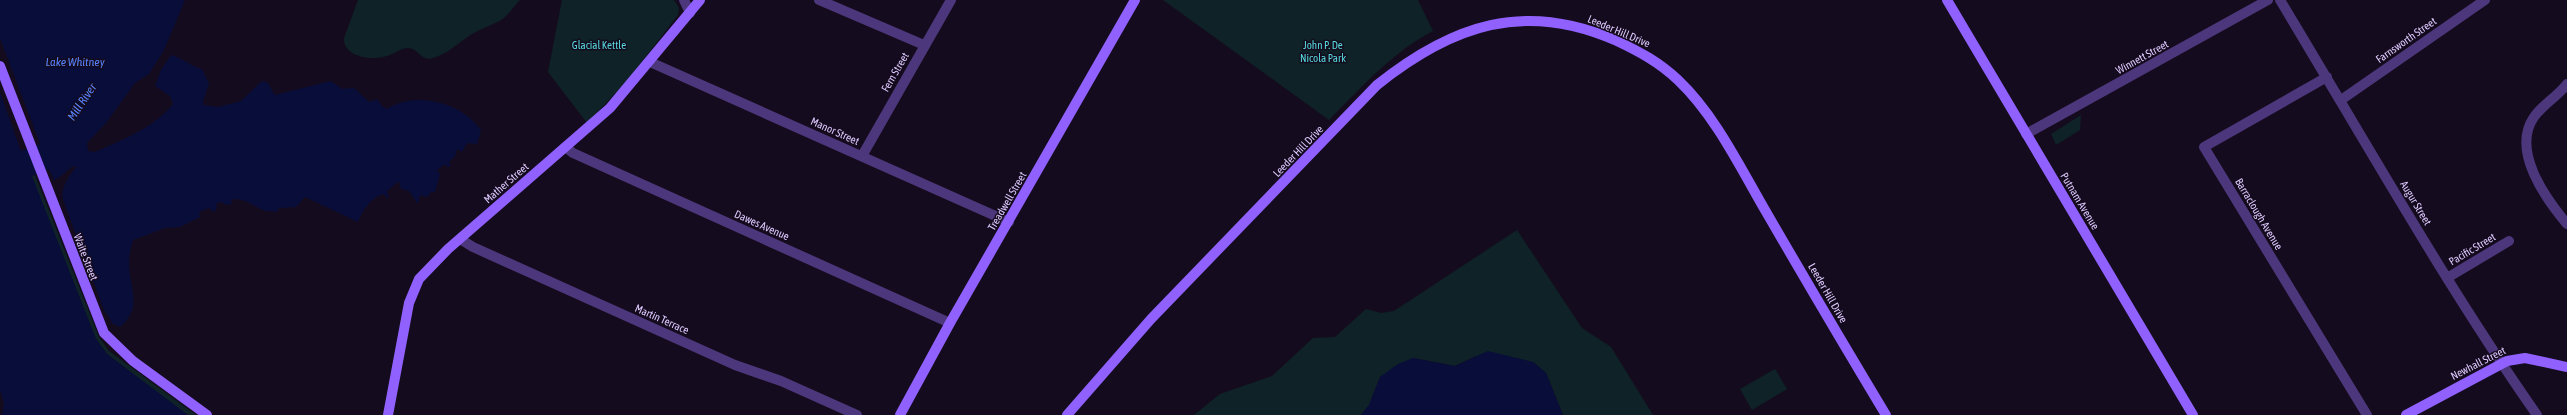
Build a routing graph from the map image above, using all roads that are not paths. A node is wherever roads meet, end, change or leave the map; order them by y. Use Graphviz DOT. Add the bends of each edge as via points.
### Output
graph roads {
  1 [pos="684,0"];
  2 [pos="700,0"];
  3 [pos="820,0"];
  4 [pos="951,0"];
  5 [pos="1947,0"];
  6 [pos="2268,0"];
  7 [pos="2280,0"];
  8 [pos="2485,0"];
  9 [pos="1132,1"];
  10 [pos="690,13"];
  11 [pos="924,45"];
  12 [pos="650,62"];
  13 [pos="0,66"];
  14 [pos="2327,77"];
  15 [pos="2567,84"];
  16 [pos="2341,100"];
  17 [pos="2026,134"];
  18 [pos="565,147"];
  19 [pos="862,156"];
  20 [pos="1009,222"];
  21 [pos="2567,224"];
  22 [pos="460,239"];
  23 [pos="2509,241"];
  24 [pos="2447,278"];
  25 [pos="950,323"];
  26 [pos="2501,363"];
  27 [pos="2567,366"];
  28 [pos="207,415"];
  29 [pos="388,415"];
  30 [pos="856,415"];
  31 [pos="900,415"];
  32 [pos="1067,415"];
  33 [pos="1886,415"];
  34 [pos="2193,415"];
  35 [pos="2367,415"];
  36 [pos="2406,415"];
  37 [pos="2537,415"];
  1 -- 10 [label="street"];
  2 -- 10 [label="street, Mather Street"];
  3 -- 11 [label="street"];
  4 -- 11 [label="street, Fern Street"];
  5 -- 17 [label="street, Putnam Avenue"];
  6 -- 17 [label="street, Winnett Street"];
  7 -- 14 [label="street, Augur Street"];
  8 -- 16 [label="street, Farnsworth Street"];
  9 -- 20 [label="street, Treadwell Street"];
  10 -- 12 [label="street, Mather Street"];
  11 -- 19 [label="street, Fern Street"];
  12 -- 18 [label="street, Mather Street" via="610,108"];
  12 -- 19 [label="street, Manor Street"];
  13 -- 28 [label="street, Waite Street" via="104,333 127,357"];
  14 -- 16 [label="street, Augur Street"];
  14 -- 35 [label="street, Barraclough Avenue" via="2204,147"];
  15 -- 21 [label="street" via="2534,116 2528,130 2526,145 2528,160 2535,175"];
  16 -- 24 [label="street, Augur Street"];
  17 -- 34 [label="street, Putnam Avenue"];
  18 -- 22 [label="street, Mather Street"];
  18 -- 25 [label="street, Dawes Avenue"];
  19 -- 20 [label="street, Manor Street"];
  20 -- 25 [label="street, Treadwell Street"];
  22 -- 29 [label="street, Mather Street" via="427,270 413,292"];
  22 -- 30 [label="street, Martin Terrace" via="735,364 781,381"];
  23 -- 24 [label="street, Pacific Street"];
  24 -- 26 [label="street, Augur Street"];
  25 -- 31 [label="street, Treadwell Street"];
  26 -- 27 [label="street, Newhall Street" via="2525,358"];
  26 -- 36 [label="street, Newhall Street"];
  26 -- 37 [label="street, Augur Street"];
  32 -- 33 [label="street, Leeder Hill Drive" via="1151,319 1377,85 1409,60 1454,35 1485,26 1527,21 1568,24 1595,31 1648,56 1691,93 1741,169"];
}
